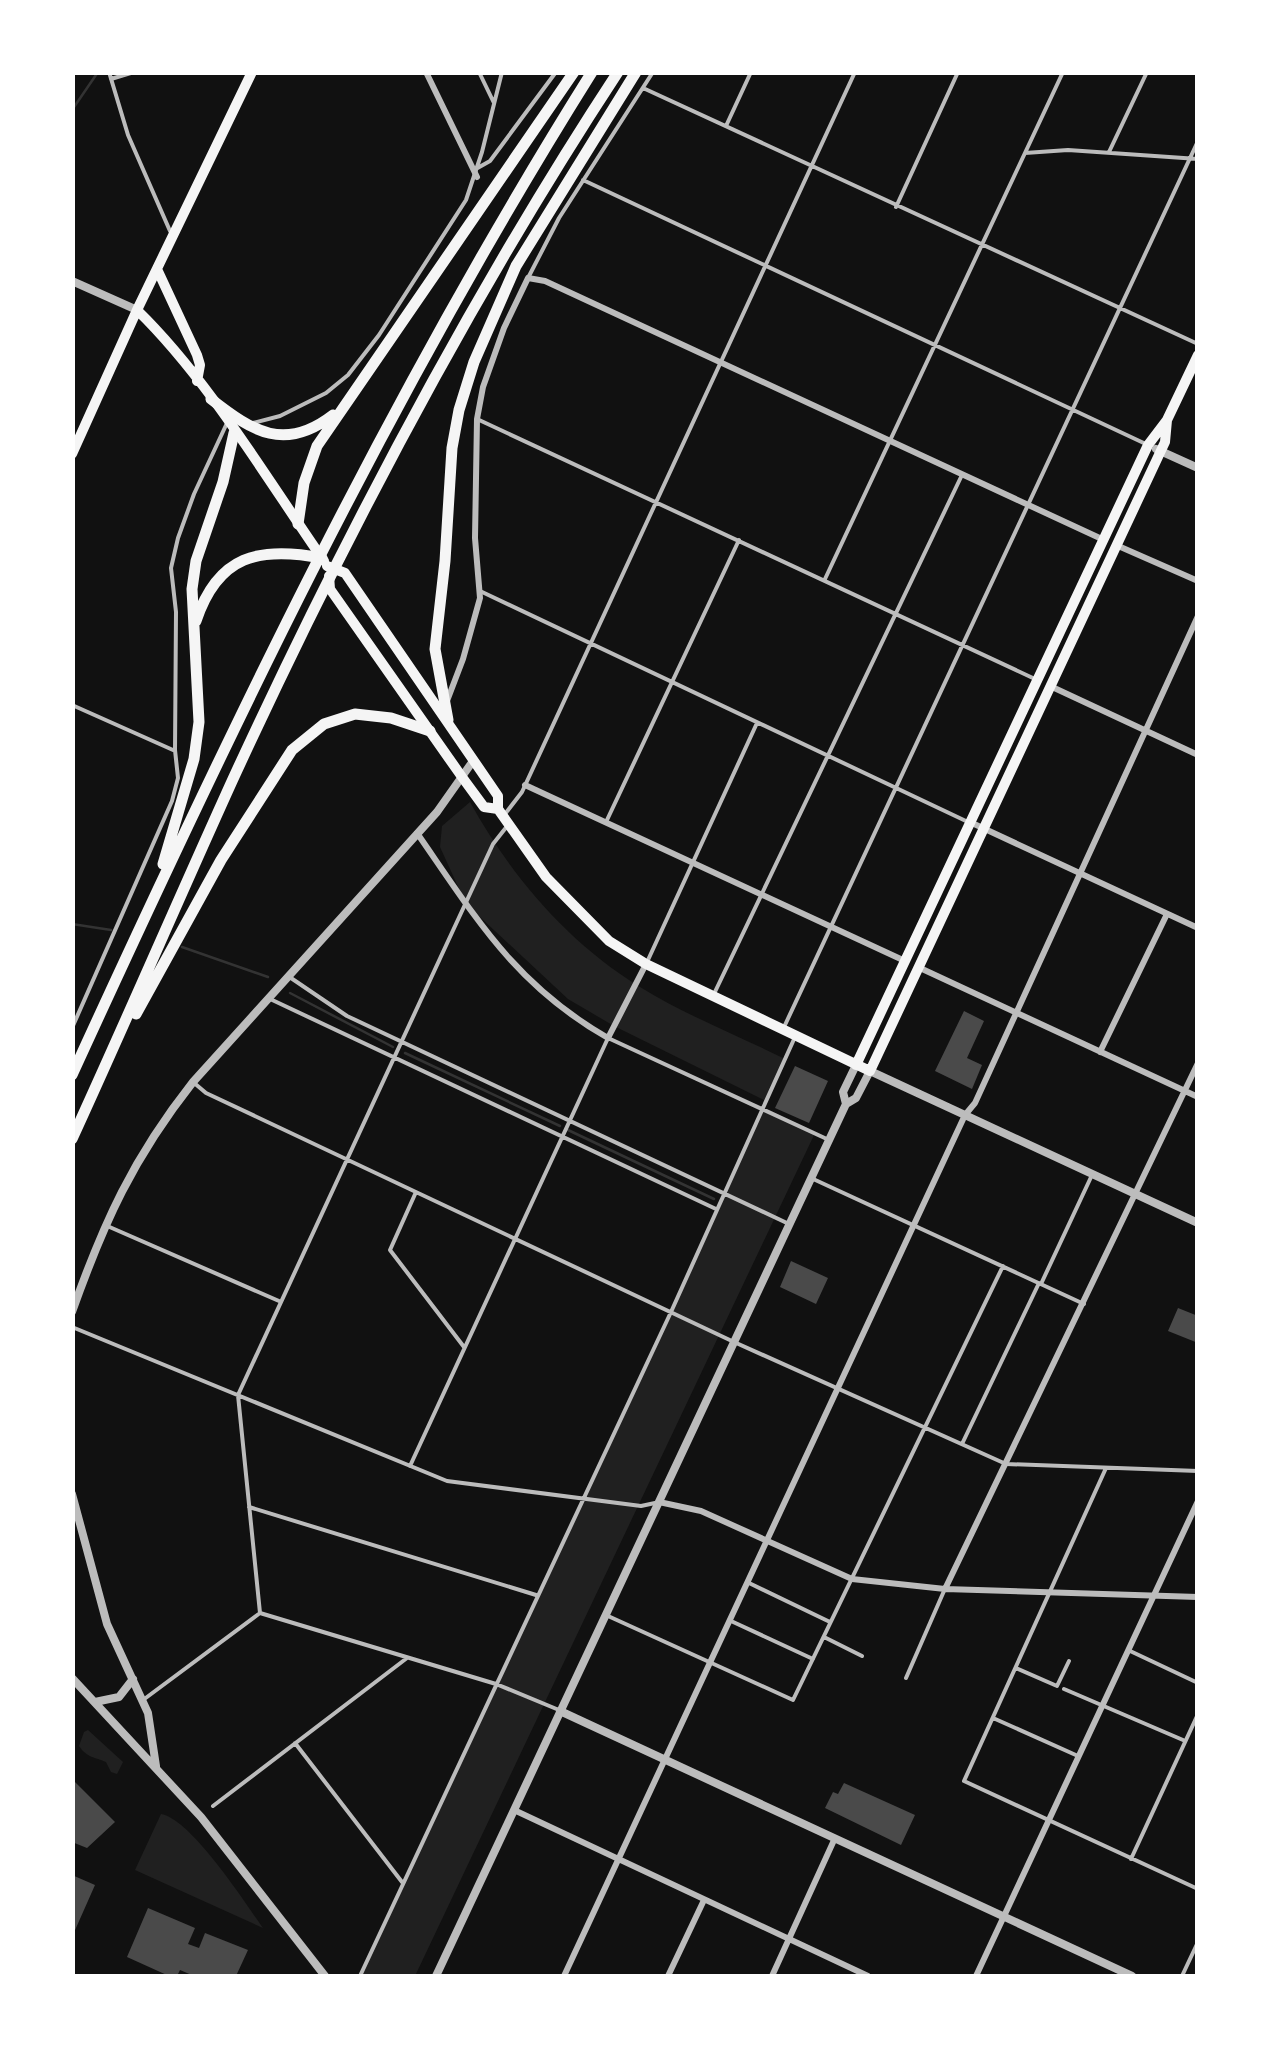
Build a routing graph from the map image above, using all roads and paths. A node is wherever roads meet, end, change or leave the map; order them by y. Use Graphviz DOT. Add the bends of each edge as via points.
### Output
graph roads {
  1 [pos="134,72"];
  2 [pos="252,72"];
  3 [pos="426,72"];
  4 [pos="479,72"];
  5 [pos="502,72"];
  6 [pos="556,72"];
  7 [pos="574,72"];
  8 [pos="592,72"];
  9 [pos="618,72"];
  10 [pos="636,72"];
  11 [pos="653,72"];
  12 [pos="751,72"];
  13 [pos="855,72"];
  14 [pos="958,72"];
  15 [pos="1063,72"];
  16 [pos="1147,72"];
  17 [pos="110,76"];
  18 [pos="643,88"];
  19 [pos="494,102"];
  20 [pos="726,126"];
  21 [pos="1198,142"];
  22 [pos="1025,152"];
  23 [pos="1109,152"];
  24 [pos="1190,157"];
  25 [pos="1198,159"];
  26 [pos="811,168"];
  27 [pos="475,174"];
  28 [pos="583,180"];
  29 [pos="896,207"];
  30 [pos="172,237"];
  31 [pos="981,246"];
  32 [pos="766,264"];
  33 [pos="157,269"];
  34 [pos="527,275"];
  35 [pos="72,281"];
  36 [pos="1119,308"];
  37 [pos="137,310"];
  38 [pos="935,344"];
  39 [pos="1198,344"];
  40 [pos="1198,355"];
  41 [pos="720,362"];
  42 [pos="197,381"];
  43 [pos="211,399"];
  44 [pos="1072,409"];
  45 [pos="341,410"];
  46 [pos="477,419"];
  47 [pos="1167,420"];
  48 [pos="235,427"];
  49 [pos="891,438"];
  50 [pos="1148,445"];
  51 [pos="1161,451"];
  52 [pos="72,454"];
  53 [pos="1198,468"];
  54 [pos="963,472"];
  55 [pos="656,501"];
  56 [pos="1028,503"];
  57 [pos="298,524"];
  58 [pos="740,540"];
  59 [pos="1110,542"];
  60 [pos="325,562"];
  61 [pos="824,579"];
  62 [pos="1198,581"];
  63 [pos="480,592"];
  64 [pos="896,613"];
  65 [pos="1198,616"];
  66 [pos="193,628"];
  67 [pos="591,642"];
  68 [pos="962,645"];
  69 [pos="673,680"];
  70 [pos="1044,683"];
  71 [pos="72,705"];
  72 [pos="446,705"];
  73 [pos="448,720"];
  74 [pos="758,721"];
  75 [pos="430,731"];
  76 [pos="1145,731"];
  77 [pos="175,750"];
  78 [pos="828,755"];
  79 [pos="1198,755"];
  80 [pos="473,761"];
  81 [pos="462,777"];
  82 [pos="525,784"];
  83 [pos="895,788"];
  84 [pos="503,817"];
  85 [pos="606,822"];
  86 [pos="972,823"];
  87 [pos="984,829"];
  88 [pos="417,833"];
  89 [pos="692,862"];
  90 [pos="1080,874"];
  91 [pos="762,894"];
  92 [pos="466,904"];
  93 [pos="1167,914"];
  94 [pos="144,920"];
  95 [pos="830,926"];
  96 [pos="1198,928"];
  97 [pos="906,962"];
  98 [pos="646,964"];
  99 [pos="918,967"];
  100 [pos="288,976"];
  101 [pos="714,996"];
  102 [pos="268,998"];
  103 [pos="1017,1013"];
  104 [pos="72,1028"];
  105 [pos="782,1030"];
  106 [pos="796,1036"];
  107 [pos="608,1038"];
  108 [pos="402,1042"];
  109 [pos="1100,1052"];
  110 [pos="395,1058"];
  111 [pos="1198,1063"];
  112 [pos="856,1065"];
  113 [pos="870,1071"];
  114 [pos="102,1074"];
  115 [pos="72,1075"];
  116 [pos="192,1082"];
  117 [pos="1185,1091"];
  118 [pos="1198,1097"];
  119 [pos="846,1104"];
  120 [pos="762,1109"];
  121 [pos="965,1115"];
  122 [pos="568,1121"];
  123 [pos="561,1136"];
  124 [pos="72,1140"];
  125 [pos="829,1140"];
  126 [pos="348,1160"];
  127 [pos="1092,1174"];
  128 [pos="811,1178"];
  129 [pos="416,1192"];
  130 [pos="724,1194"];
  131 [pos="1136,1195"];
  132 [pos="717,1210"];
  133 [pos="1198,1223"];
  134 [pos="105,1224"];
  135 [pos="788,1224"];
  136 [pos="914,1226"];
  137 [pos="514,1238"];
  138 [pos="1003,1266"];
  139 [pos="1040,1284"];
  140 [pos="282,1302"];
  141 [pos="1084,1304"];
  142 [pos="72,1312"];
  143 [pos="671,1312"];
  144 [pos="72,1327"];
  145 [pos="734,1342"];
  146 [pos="464,1347"];
  147 [pos="838,1390"];
  148 [pos="238,1395"];
  149 [pos="925,1427"];
  150 [pos="962,1444"];
  151 [pos="1006,1464"];
  152 [pos="410,1466"];
  153 [pos="1106,1468"];
  154 [pos="1198,1471"];
  155 [pos="72,1494"];
  156 [pos="582,1499"];
  157 [pos="1198,1501"];
  158 [pos="659,1502"];
  159 [pos="249,1507"];
  160 [pos="768,1541"];
  161 [pos="852,1579"];
  162 [pos="749,1583"];
  163 [pos="944,1590"];
  164 [pos="1050,1592"];
  165 [pos="1154,1594"];
  166 [pos="537,1596"];
  167 [pos="1198,1596"];
  168 [pos="260,1613"];
  169 [pos="606,1614"];
  170 [pos="731,1621"];
  171 [pos="830,1622"];
  172 [pos="824,1637"];
  173 [pos="1128,1650"];
  174 [pos="862,1656"];
  175 [pos="407,1658"];
  176 [pos="813,1659"];
  177 [pos="1069,1661"];
  178 [pos="712,1663"];
  179 [pos="1016,1668"];
  180 [pos="72,1678"];
  181 [pos="906,1678"];
  182 [pos="133,1679"];
  183 [pos="496,1684"];
  184 [pos="1198,1684"];
  185 [pos="1064,1689"];
  186 [pos="143,1700"];
  187 [pos="95,1702"];
  188 [pos="1102,1706"];
  189 [pos="560,1710"];
  190 [pos="1198,1714"];
  191 [pos="993,1718"];
  192 [pos="1185,1741"];
  193 [pos="295,1744"];
  194 [pos="1078,1756"];
  195 [pos="666,1760"];
  196 [pos="156,1768"];
  197 [pos="213,1806"];
  198 [pos="514,1810"];
  199 [pos="1049,1821"];
  200 [pos="836,1838"];
  201 [pos="1131,1859"];
  202 [pos="619,1860"];
  203 [pos="403,1884"];
  204 [pos="1198,1889"];
  205 [pos="704,1900"];
  206 [pos="1004,1917"];
  207 [pos="789,1940"];
  208 [pos="1198,1942"];
  209 [pos="325,1976"];
  210 [pos="360,1976"];
  211 [pos="436,1976"];
  212 [pos="564,1976"];
  213 [pos="668,1976"];
  214 [pos="772,1976"];
  215 [pos="868,1976"];
  216 [pos="976,1976"];
  217 [pos="1132,1976"];
  218 [pos="1182,1976"];
  1 -- 17 [label="lane"];
  2 -- 30 [label="main road"];
  3 -- 27 [label="street"];
  4 -- 19 [label="lane"];
  5 -- 19 [label="lane"];
  6 -- 27 [label="lane"];
  7 -- 45 [label="highway"];
  8 -- 94 [label="highway" via="423,358 304,583"];
  9 -- 114 [label="highway" via="450,352 348,545 234,776"];
  10 -- 72 [label="highway" via="516,266 459,410 434,649"];
  11 -- 18 [label="lane"];
  12 -- 20 [label="lane"];
  13 -- 26 [label="lane"];
  14 -- 29 [label="lane"];
  15 -- 22 [label="lane"];
  16 -- 23 [label="lane"];
  17 -- 30 [label="lane"];
  18 -- 20 [label="lane"];
  18 -- 28 [label="lane"];
  19 -- 27 [label="lane"];
  20 -- 26 [label="lane"];
  21 -- 24 [label="lane"];
  22 -- 23 [label="lane"];
  22 -- 31 [label="lane"];
  23 -- 24 [label="lane"];
  24 -- 25 [label="lane"];
  24 -- 36 [label="lane"];
  26 -- 29 [label="lane"];
  26 -- 32 [label="lane"];
  27 -- 48 [label="lane" via="466,200 348,375 280,416"];
  28 -- 32 [label="lane"];
  28 -- 34 [label="lane"];
  29 -- 31 [label="lane"];
  30 -- 33 [label="main road"];
  31 -- 36 [label="lane"];
  31 -- 38 [label="lane"];
  32 -- 38 [label="lane"];
  32 -- 41 [label="lane"];
  33 -- 37 [label="main road"];
  33 -- 42 [label="main road" via="200,364"];
  34 -- 41 [label="street"];
  34 -- 46 [label="street"];
  35 -- 37 [label="street"];
  36 -- 39 [label="lane"];
  36 -- 44 [label="lane"];
  37 -- 42 [label="main road"];
  37 -- 52 [label="main road"];
  38 -- 44 [label="lane"];
  38 -- 49 [label="lane"];
  40 -- 47 [label="main road"];
  41 -- 49 [label="street"];
  41 -- 55 [label="lane"];
  42 -- 43 [label="main road"];
  43 -- 48 [label="highway"];
  44 -- 50 [label="lane"];
  44 -- 56 [label="lane"];
  45 -- 48 [label="highway" via="295,435"];
  45 -- 57 [label="highway" via="310,463"];
  46 -- 55 [label="lane"];
  46 -- 63 [label="street"];
  47 -- 50 [label="main road"];
  47 -- 51 [label="main road"];
  48 -- 57 [label="main road"];
  48 -- 66 [label="highway" via="196,562"];
  48 -- 77 [label="lane" via="194,494 171,568"];
  49 -- 54 [label="street"];
  49 -- 61 [label="lane"];
  50 -- 51 [label="street"];
  50 -- 59 [label="main road"];
  51 -- 53 [label="street"];
  51 -- 59 [label="main road"];
  54 -- 56 [label="street"];
  54 -- 64 [label="lane"];
  55 -- 58 [label="lane"];
  55 -- 67 [label="lane"];
  56 -- 59 [label="street"];
  56 -- 68 [label="lane"];
  57 -- 60 [label="main road"];
  58 -- 61 [label="lane"];
  58 -- 69 [label="lane"];
  59 -- 62 [label="street"];
  59 -- 70 [label="main road"];
  60 -- 66 [label="highway" via="274,552 242,560 215,581"];
  60 -- 73 [label="main road" via="345,573"];
  60 -- 75 [label="main road" via="330,589"];
  61 -- 64 [label="lane"];
  63 -- 67 [label="lane"];
  63 -- 72 [label="street"];
  64 -- 68 [label="lane"];
  64 -- 78 [label="lane"];
  65 -- 76 [label="street"];
  66 -- 94 [label="highway" via="199,722 194,760"];
  67 -- 69 [label="lane"];
  67 -- 82 [label="lane"];
  68 -- 70 [label="lane"];
  68 -- 83 [label="lane"];
  69 -- 74 [label="lane"];
  69 -- 85 [label="lane"];
  70 -- 76 [label="street"];
  70 -- 86 [label="main road"];
  70 -- 87 [label="main road"];
  71 -- 77 [label="lane"];
  72 -- 73 [label="highway"];
  73 -- 80 [label="main road"];
  74 -- 78 [label="lane"];
  74 -- 89 [label="lane"];
  75 -- 81 [label="main road"];
  75 -- 114 [label="highway" via="355,714 324,724 292,750 221,860"];
  76 -- 79 [label="street"];
  76 -- 90 [label="street"];
  77 -- 104 [label="lane" via="172,801"];
  78 -- 83 [label="lane"];
  78 -- 91 [label="lane"];
  80 -- 81 [label="street"];
  80 -- 84 [label="main road" via="498,796"];
  81 -- 84 [label="main road" via="484,807"];
  81 -- 88 [label="street"];
  82 -- 84 [label="lane"];
  82 -- 85 [label="street"];
  83 -- 86 [label="lane"];
  83 -- 95 [label="lane"];
  84 -- 92 [label="lane"];
  84 -- 98 [label="main road" via="576,912"];
  85 -- 89 [label="street"];
  86 -- 87 [label="street"];
  86 -- 97 [label="main road"];
  87 -- 90 [label="street"];
  87 -- 99 [label="main road"];
  88 -- 92 [label="street"];
  88 -- 100 [label="street"];
  89 -- 91 [label="street"];
  89 -- 98 [label="lane"];
  90 -- 93 [label="street"];
  90 -- 103 [label="street"];
  91 -- 95 [label="street"];
  91 -- 101 [label="lane"];
  92 -- 107 [label="street" via="518,971"];
  92 -- 108 [label="lane"];
  93 -- 96 [label="street"];
  93 -- 109 [label="street"];
  94 -- 115 [label="highway"];
  95 -- 97 [label="street"];
  95 -- 105 [label="lane"];
  97 -- 112 [label="main road"];
  98 -- 101 [label="main road"];
  98 -- 107 [label="street"];
  99 -- 103 [label="street"];
  99 -- 113 [label="main road"];
  100 -- 102 [label="street"];
  100 -- 108 [label="lane" via="324,1004"];
  101 -- 105 [label="main road"];
  102 -- 110 [label="lane"];
  102 -- 116 [label="street"];
  103 -- 109 [label="street"];
  103 -- 121 [label="street"];
  105 -- 106 [label="main road"];
  106 -- 112 [label="main road"];
  106 -- 120 [label="lane"];
  107 -- 120 [label="lane"];
  107 -- 122 [label="lane"];
  108 -- 110 [label="lane"];
  108 -- 122 [label="lane"];
  109 -- 117 [label="street"];
  110 -- 123 [label="lane"];
  110 -- 126 [label="lane"];
  111 -- 117 [label="street"];
  112 -- 113 [label="main road"];
  112 -- 119 [label="street" via="843,1092"];
  113 -- 119 [label="street"];
  113 -- 121 [label="street"];
  114 -- 124 [label="highway"];
  116 -- 126 [label="lane"];
  116 -- 134 [label="street" via="138,1158"];
  117 -- 118 [label="street"];
  117 -- 131 [label="street"];
  119 -- 125 [label="street"];
  120 -- 125 [label="lane"];
  120 -- 130 [label="lane"];
  121 -- 127 [label="street"];
  121 -- 136 [label="street"];
  122 -- 123 [label="lane"];
  122 -- 130 [label="lane"];
  123 -- 132 [label="lane"];
  123 -- 137 [label="lane"];
  125 -- 128 [label="street"];
  126 -- 129 [label="lane"];
  126 -- 140 [label="lane"];
  127 -- 131 [label="street"];
  127 -- 139 [label="lane"];
  128 -- 135 [label="street"];
  128 -- 136 [label="lane"];
  129 -- 137 [label="lane"];
  129 -- 146 [label="lane" via="390,1250"];
  130 -- 132 [label="lane"];
  130 -- 135 [label="lane"];
  131 -- 133 [label="street"];
  131 -- 141 [label="street"];
  132 -- 143 [label="lane"];
  134 -- 140 [label="lane"];
  134 -- 142 [label="street"];
  135 -- 145 [label="street"];
  136 -- 138 [label="lane"];
  136 -- 147 [label="street"];
  137 -- 143 [label="lane"];
  137 -- 146 [label="lane"];
  138 -- 139 [label="lane"];
  138 -- 149 [label="lane"];
  139 -- 141 [label="lane"];
  139 -- 150 [label="lane"];
  140 -- 148 [label="lane"];
  141 -- 151 [label="street"];
  143 -- 145 [label="lane"];
  143 -- 156 [label="lane"];
  144 -- 148 [label="lane"];
  145 -- 147 [label="lane"];
  145 -- 158 [label="street"];
  146 -- 152 [label="lane"];
  147 -- 149 [label="lane"];
  147 -- 160 [label="street"];
  148 -- 152 [label="lane"];
  148 -- 159 [label="lane"];
  149 -- 150 [label="lane"];
  149 -- 161 [label="lane"];
  150 -- 151 [label="lane"];
  151 -- 153 [label="lane"];
  151 -- 163 [label="street"];
  152 -- 156 [label="lane" via="446,1481"];
  153 -- 154 [label="lane"];
  153 -- 164 [label="lane"];
  155 -- 182 [label="street" via="107,1624"];
  156 -- 158 [label="lane"];
  156 -- 166 [label="lane"];
  157 -- 165 [label="street"];
  158 -- 160 [label="street" via="701,1511"];
  158 -- 169 [label="street"];
  159 -- 166 [label="lane"];
  159 -- 168 [label="lane"];
  160 -- 161 [label="street"];
  160 -- 162 [label="street"];
  161 -- 163 [label="street"];
  161 -- 171 [label="lane"];
  162 -- 170 [label="street"];
  162 -- 171 [label="lane"];
  163 -- 164 [label="street"];
  163 -- 181 [label="lane"];
  164 -- 165 [label="street"];
  164 -- 179 [label="lane"];
  165 -- 167 [label="street"];
  165 -- 173 [label="street"];
  166 -- 183 [label="lane"];
  168 -- 175 [label="lane"];
  168 -- 186 [label="lane"];
  169 -- 178 [label="lane"];
  169 -- 189 [label="street"];
  170 -- 176 [label="lane"];
  170 -- 178 [label="street"];
  171 -- 172 [label="lane"];
  172 -- 174 [label="lane"];
  172 -- 176 [label="lane"];
  173 -- 184 [label="lane"];
  173 -- 188 [label="street"];
  175 -- 183 [label="lane"];
  175 -- 193 [label="lane"];
  176 -- 178 [label="lane" via="793,1700"];
  177 -- 179 [label="lane" via="1057,1686"];
  178 -- 195 [label="street"];
  179 -- 191 [label="lane"];
  180 -- 187 [label="street"];
  182 -- 186 [label="street"];
  182 -- 187 [label="street" via="119,1697"];
  183 -- 189 [label="lane"];
  183 -- 203 [label="lane"];
  185 -- 188 [label="lane"];
  186 -- 196 [label="street"];
  187 -- 196 [label="street"];
  188 -- 192 [label="lane"];
  188 -- 194 [label="street"];
  189 -- 195 [label="street"];
  189 -- 198 [label="street"];
  190 -- 192 [label="lane"];
  191 -- 194 [label="lane"];
  191 -- 199 [label="lane" via="964,1781"];
  192 -- 201 [label="lane"];
  193 -- 197 [label="lane"];
  193 -- 203 [label="lane"];
  194 -- 199 [label="street"];
  195 -- 200 [label="street"];
  195 -- 202 [label="street"];
  196 -- 209 [label="street"];
  198 -- 202 [label="street"];
  198 -- 211 [label="street"];
  199 -- 201 [label="lane"];
  199 -- 206 [label="street"];
  200 -- 206 [label="street"];
  200 -- 207 [label="street"];
  201 -- 204 [label="lane"];
  202 -- 205 [label="street"];
  202 -- 212 [label="street"];
  203 -- 210 [label="lane"];
  205 -- 207 [label="street"];
  205 -- 213 [label="street"];
  206 -- 216 [label="street"];
  206 -- 217 [label="street"];
  207 -- 214 [label="street"];
  207 -- 215 [label="street"];
  208 -- 218 [label="lane"];
}
